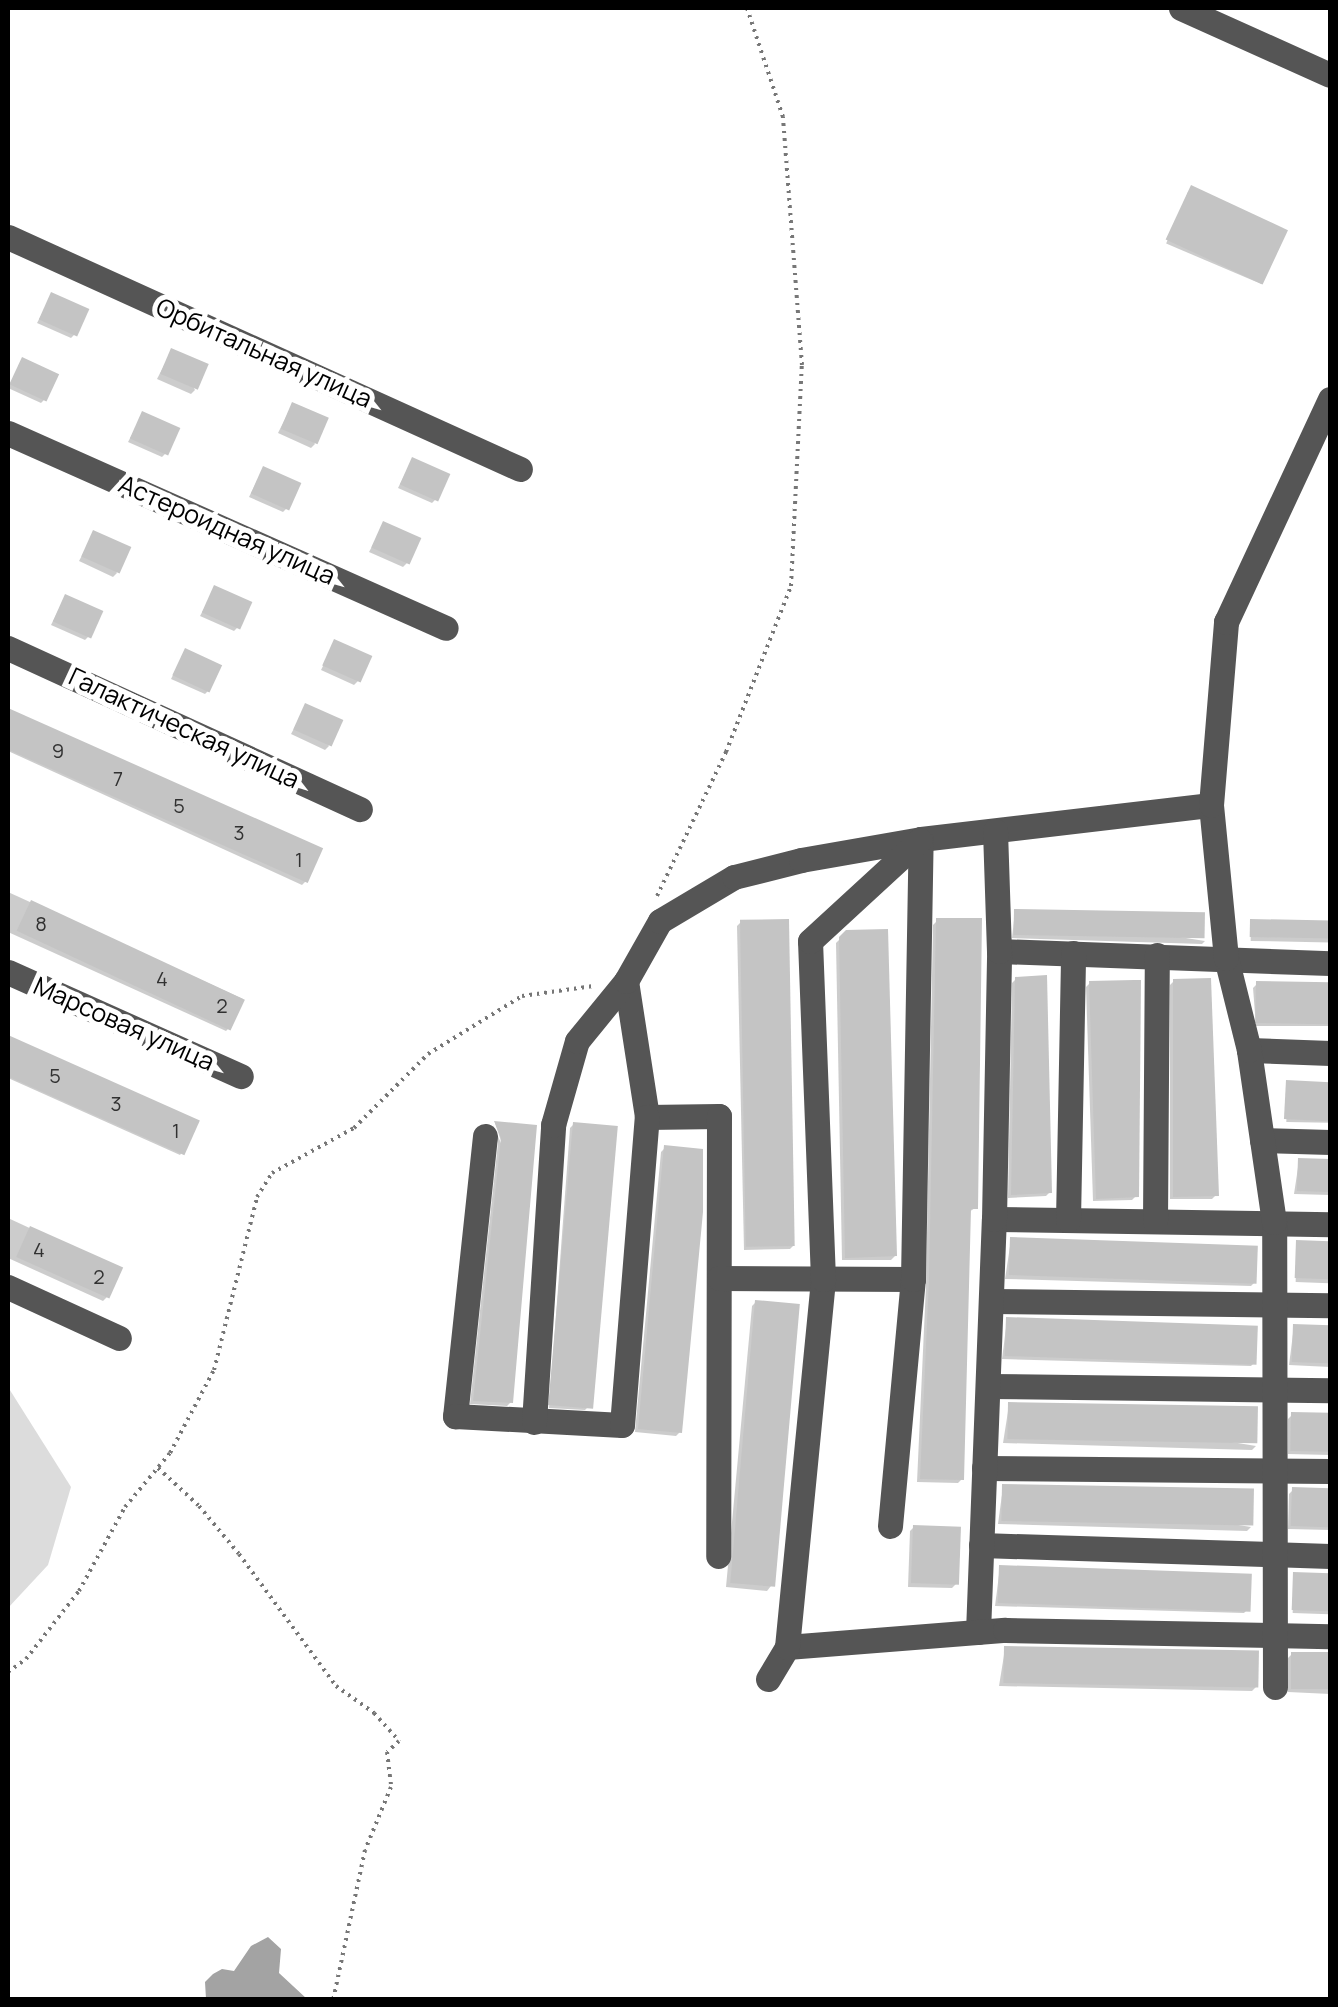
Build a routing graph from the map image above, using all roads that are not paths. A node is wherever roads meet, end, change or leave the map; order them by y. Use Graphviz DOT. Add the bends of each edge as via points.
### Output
graph roads {
  1 [pos="1181,8"];
  2 [pos="1330,75"];
  3 [pos="8,236"];
  4 [pos="1330,399"];
  5 [pos="8,433"];
  6 [pos="520,469"];
  7 [pos="446,628"];
  8 [pos="8,648"];
  9 [pos="1211,805"];
  10 [pos="360,809"];
  11 [pos="995,830"];
  12 [pos="921,839"];
  13 [pos="999,952"];
  14 [pos="1073,953"];
  15 [pos="1157,955"];
  16 [pos="1226,958"];
  17 [pos="1330,963"];
  18 [pos="8,972"];
  19 [pos="626,980"];
  20 [pos="1249,1050"];
  21 [pos="1330,1053"];
  22 [pos="241,1076"];
  23 [pos="647,1117"];
  24 [pos="484,1136"];
  25 [pos="1262,1140"];
  26 [pos="1330,1142"];
  27 [pos="994,1219"];
  28 [pos="1068,1220"];
  29 [pos="1154,1221"];
  30 [pos="1274,1222"];
  31 [pos="1330,1224"];
  32 [pos="720,1278"];
  33 [pos="913,1279"];
  34 [pos="822,1280"];
  35 [pos="8,1287"];
  36 [pos="991,1300"];
  37 [pos="1274,1304"];
  38 [pos="1330,1305"];
  39 [pos="120,1338"];
  40 [pos="988,1386"];
  41 [pos="1274,1389"];
  42 [pos="1330,1390"];
  43 [pos="534,1422"];
  44 [pos="984,1468"];
  45 [pos="1274,1469"];
  46 [pos="1330,1471"];
  47 [pos="890,1526"];
  48 [pos="981,1545"];
  49 [pos="718,1556"];
  50 [pos="1274,1556"];
  51 [pos="1330,1556"];
  52 [pos="978,1632"];
  53 [pos="1278,1635"];
  54 [pos="1330,1636"];
  55 [pos="787,1646"];
  56 [pos="768,1679"];
  57 [pos="1274,1687"];
  1 -- 2 [label="street"];
  3 -- 6 [label="street, Орбитальная улица"];
  4 -- 9 [label="street" via="1226,622"];
  5 -- 7 [label="street, Астероидная улица"];
  8 -- 10 [label="street, Галактическая улица"];
  9 -- 11 [label="street"];
  9 -- 16 [label="street"];
  11 -- 12 [label="street"];
  11 -- 13 [label="street"];
  12 -- 19 [label="street" via="734,877 660,921"];
  12 -- 33 [label="street"];
  12 -- 34 [label="street" via="810,942"];
  13 -- 14 [label="street"];
  13 -- 27 [label="street"];
  14 -- 15 [label="street"];
  14 -- 28 [label="street"];
  15 -- 16 [label="street"];
  15 -- 29 [label="street"];
  16 -- 17 [label="street"];
  16 -- 20 [label="street"];
  18 -- 22 [label="street, Марсовая улица"];
  19 -- 23 [label="street"];
  19 -- 43 [label="street" via="576,1042 553,1124"];
  20 -- 21 [label="street"];
  20 -- 25 [label="street"];
  23 -- 32 [label="street" via="719,1116"];
  23 -- 43 [label="street" via="622,1425"];
  24 -- 43 [label="street" via="455,1416"];
  25 -- 26 [label="street"];
  25 -- 30 [label="street"];
  27 -- 28 [label="street"];
  27 -- 36 [label="street"];
  28 -- 29 [label="street"];
  29 -- 30 [label="street"];
  30 -- 31 [label="street"];
  30 -- 37 [label="street"];
  32 -- 34 [label="street"];
  32 -- 49 [label="street"];
  33 -- 34 [label="street"];
  33 -- 47 [label="street"];
  34 -- 55 [label="street"];
  35 -- 39 [label="street"];
  36 -- 37 [label="street"];
  36 -- 40 [label="street"];
  37 -- 38 [label="street"];
  37 -- 41 [label="street"];
  40 -- 41 [label="street"];
  40 -- 44 [label="street"];
  41 -- 42 [label="street"];
  41 -- 45 [label="street"];
  44 -- 45 [label="street"];
  44 -- 48 [label="street"];
  45 -- 46 [label="street"];
  45 -- 50 [label="street"];
  48 -- 50 [label="street"];
  48 -- 52 [label="street"];
  50 -- 51 [label="street"];
  50 -- 53 [label="street"];
  52 -- 53 [label="street"];
  52 -- 55 [label="street"];
  53 -- 54 [label="street"];
  53 -- 57 [label="street"];
  55 -- 56 [label="street"];
}
